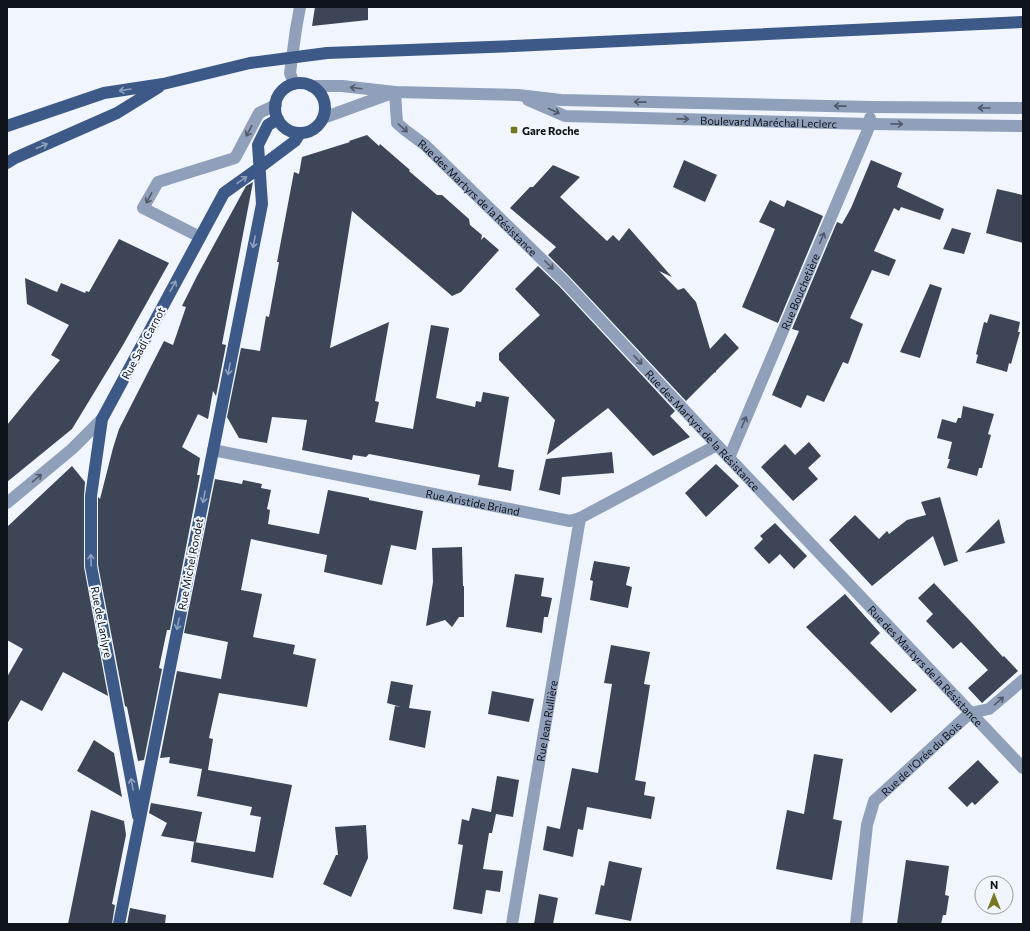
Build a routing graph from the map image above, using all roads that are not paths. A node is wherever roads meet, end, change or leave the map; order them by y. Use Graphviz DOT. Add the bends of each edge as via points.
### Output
graph roads {
  1 [pos="300,7"];
  2 [pos="1023,22"];
  3 [pos="292,78"];
  4 [pos="163,84"];
  5 [pos="311,86"];
  6 [pos="395,92"];
  7 [pos="518,95"];
  8 [pos="276,105"];
  9 [pos="870,107"];
  10 [pos="1023,108"];
  11 [pos="323,118"];
  12 [pos="278,119"];
  13 [pos="870,124"];
  14 [pos="7,126"];
  15 [pos="1023,126"];
  16 [pos="297,137"];
  17 [pos="7,163"];
  18 [pos="259,168"];
  19 [pos="200,237"];
  20 [pos="102,419"];
  21 [pos="717,445"];
  22 [pos="213,450"];
  23 [pos="729,458"];
  24 [pos="7,503"];
  25 [pos="580,518"];
  26 [pos="1023,680"];
  27 [pos="970,712"];
  28 [pos="1023,768"];
  29 [pos="139,823"];
  30 [pos="119,924"];
  31 [pos="512,924"];
  32 [pos="856,924"];
  1 -- 3 [label="street"];
  2 -- 4 [label="main road" via="327,53 250,63"];
  3 -- 5 [label="main road"];
  3 -- 8 [label="main road"];
  4 -- 14 [label="main road, one-way" via="104,93"];
  17 -- 4 [label="main road, one-way" via="117,113"];
  6 -- 5 [label="street, Boulevard Maréchal Leclerc, one-way" via="342,86"];
  5 -- 11 [label="main road" via="323,98"];
  6 -- 7 [label="street, Boulevard Maréchal Leclerc"];
  6 -- 11 [label="street, Boulevard Maréchal Leclerc"];
  6 -- 21 [label="street, Rue des Martyrs de la Résistance, one-way" via="397,122 425,145 564,281"];
  9 -- 7 [label="street, Boulevard Maréchal Leclerc, one-way" via="561,100"];
  7 -- 13 [label="street, Boulevard Maréchal Leclerc, one-way" via="565,116"];
  8 -- 12 [label="main road"];
  8 -- 19 [label="street, one-way" via="259,114 235,158 158,182 143,208"];
  10 -- 9 [label="street, Boulevard Maréchal Leclerc, one-way"];
  9 -- 13 [label="street"];
  11 -- 16 [label="main road" via="318,126"];
  12 -- 16 [label="main road"];
  12 -- 18 [label="main road" via="268,125 258,145"];
  13 -- 15 [label="street, Boulevard Maréchal Leclerc, one-way"];
  23 -- 13 [label="street, Rue Bouchetière, one-way"];
  16 -- 18 [label="main road, Rue Sadi Carnot"];
  19 -- 18 [label="main road, Rue Sadi Carnot, one-way" via="224,192"];
  18 -- 22 [label="main road, Rue Michel Rondet, one-way" via="262,204"];
  20 -- 19 [label="main road, Rue Sadi Carnot, one-way"];
  24 -- 20 [label="street, Rue Sadi Carnot, one-way" via="72,449"];
  29 -- 20 [label="main road, Rue de Lanlyre, one-way" via="91,566 90,496"];
  21 -- 23 [label="street, Rue des Martyrs de la Résistance"];
  21 -- 25 [label="street, Rue Aristide Briand"];
  22 -- 25 [label="street, Rue Aristide Briand" via="570,521"];
  22 -- 29 [label="main road, Rue Michel Rondet, one-way"];
  23 -- 27 [label="street, Rue des Martyrs de la Résistance"];
  25 -- 31 [label="street, Rue Jean Rullière"];
  27 -- 26 [label="street, one-way" via="989,709"];
  27 -- 28 [label="street, Rue des Martyrs de la Résistance"];
  27 -- 32 [label="street, Rue de l'Orée du Bois" via="874,801 867,825"];
  29 -- 30 [label="main road, Rue Michel Rondet"];
}
